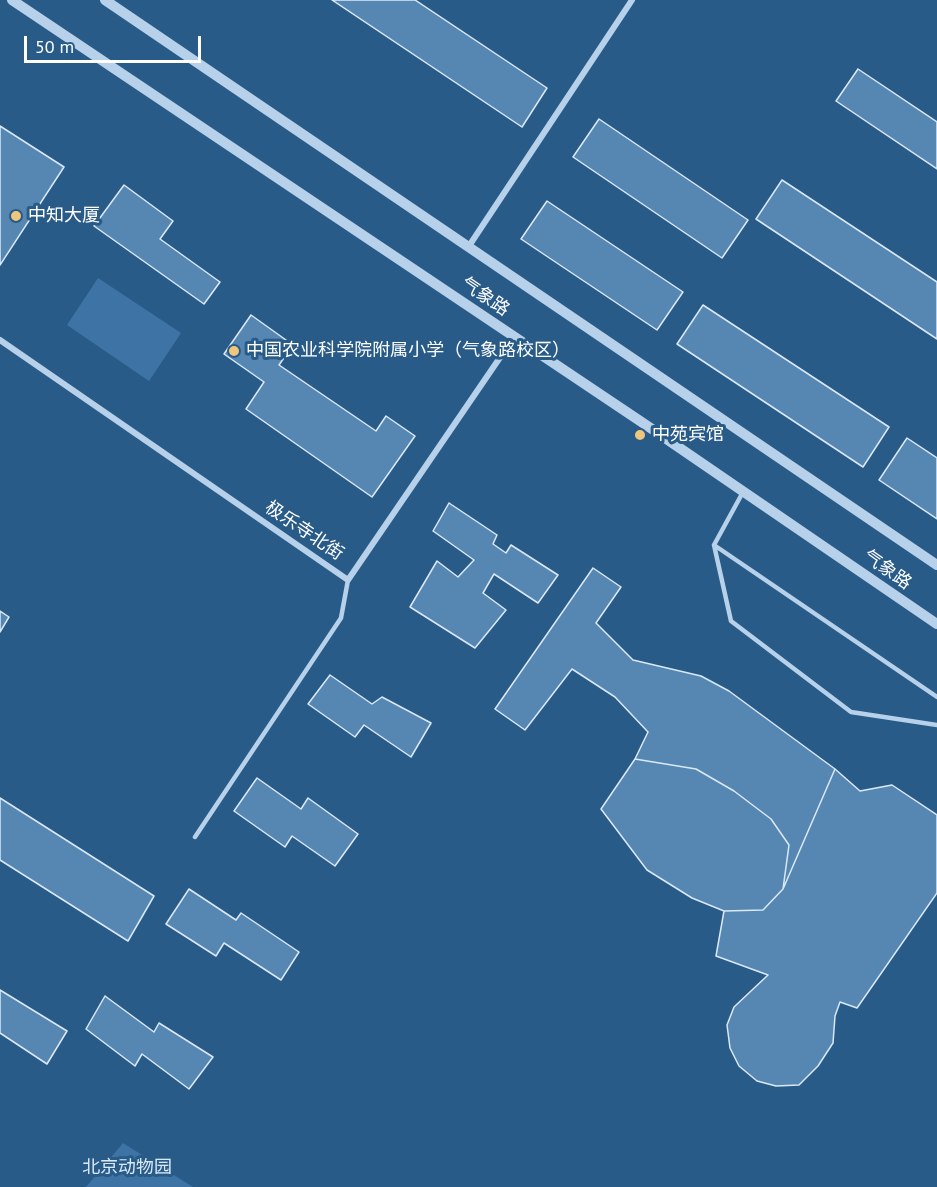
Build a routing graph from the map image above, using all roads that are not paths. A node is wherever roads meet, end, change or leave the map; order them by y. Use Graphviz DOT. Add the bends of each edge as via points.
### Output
graph roads {
  1 [pos="12,0"];
  2 [pos="105,0"];
  3 [pos="632,0"];
  4 [pos="469,246"];
  5 [pos="514,337"];
  6 [pos="0,340"];
  7 [pos="743,491"];
  8 [pos="714,545"];
  9 [pos="937,565"];
  10 [pos="348,580"];
  11 [pos="937,624"];
  12 [pos="937,696"];
  13 [pos="937,725"];
  14 [pos="195,837"];
  1 -- 5 [label="street, 气象路"];
  2 -- 4 [label="street, 气象路"];
  3 -- 4 [label="street"];
  4 -- 9 [label="street, 气象路"];
  5 -- 7 [label="street, 气象路"];
  5 -- 10 [label="street, 极乐寺北街"];
  6 -- 10 [label="street, 极乐寺北街"];
  7 -- 8 [label="lane"];
  7 -- 11 [label="street, 气象路"];
  8 -- 12 [label="lane"];
  8 -- 13 [label="lane" via="731,621 851,712"];
  10 -- 14 [label="lane" via="341,618"];
}
